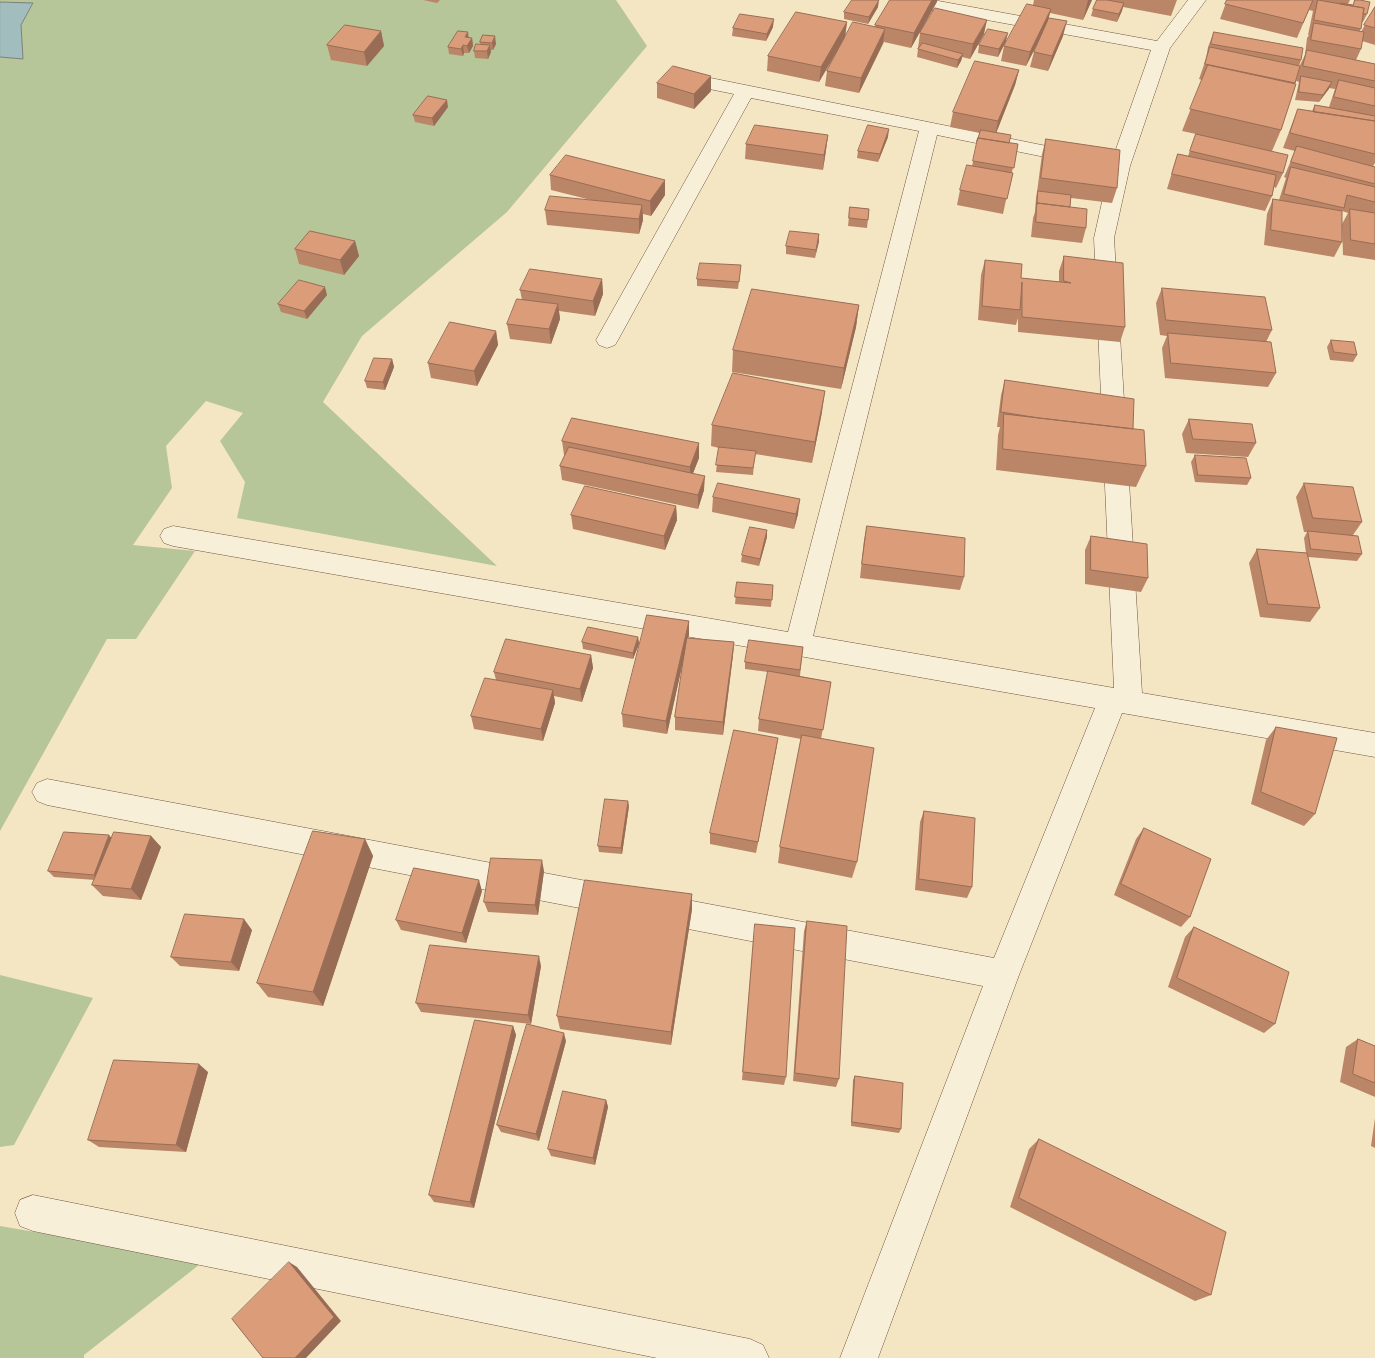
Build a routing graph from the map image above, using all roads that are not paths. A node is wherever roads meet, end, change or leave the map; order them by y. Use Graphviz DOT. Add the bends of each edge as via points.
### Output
graph roads {
  1 [pos="905,0"];
  2 [pos="1197,0"];
  3 [pos="1161,47"];
  4 [pos="676,77"];
  5 [pos="745,91"];
  6 [pos="929,128"];
  7 [pos="1120,166"];
  8 [pos="607,340"];
  9 [pos="173,536"];
  10 [pos="798,644"];
  11 [pos="1121,701"];
  12 [pos="1375,745"];
  13 [pos="48,792"];
  14 [pos="1004,975"];
  15 [pos="33,1213"];
  16 [pos="750,1358"];
  17 [pos="859,1358"];
  1 -- 3 [label="street"];
  2 -- 3 [label="street"];
  3 -- 7 [label="street"];
  4 -- 5 [label="street"];
  5 -- 6 [label="street"];
  5 -- 8 [label="street"];
  6 -- 7 [label="street"];
  6 -- 10 [label="street"];
  7 -- 11 [label="street" via="1104,238"];
  9 -- 10 [label="street"];
  10 -- 11 [label="street"];
  11 -- 12 [label="street"];
  11 -- 14 [label="street"];
  13 -- 14 [label="street"];
  14 -- 17 [label="street"];
  15 -- 16 [label="street"];
}
